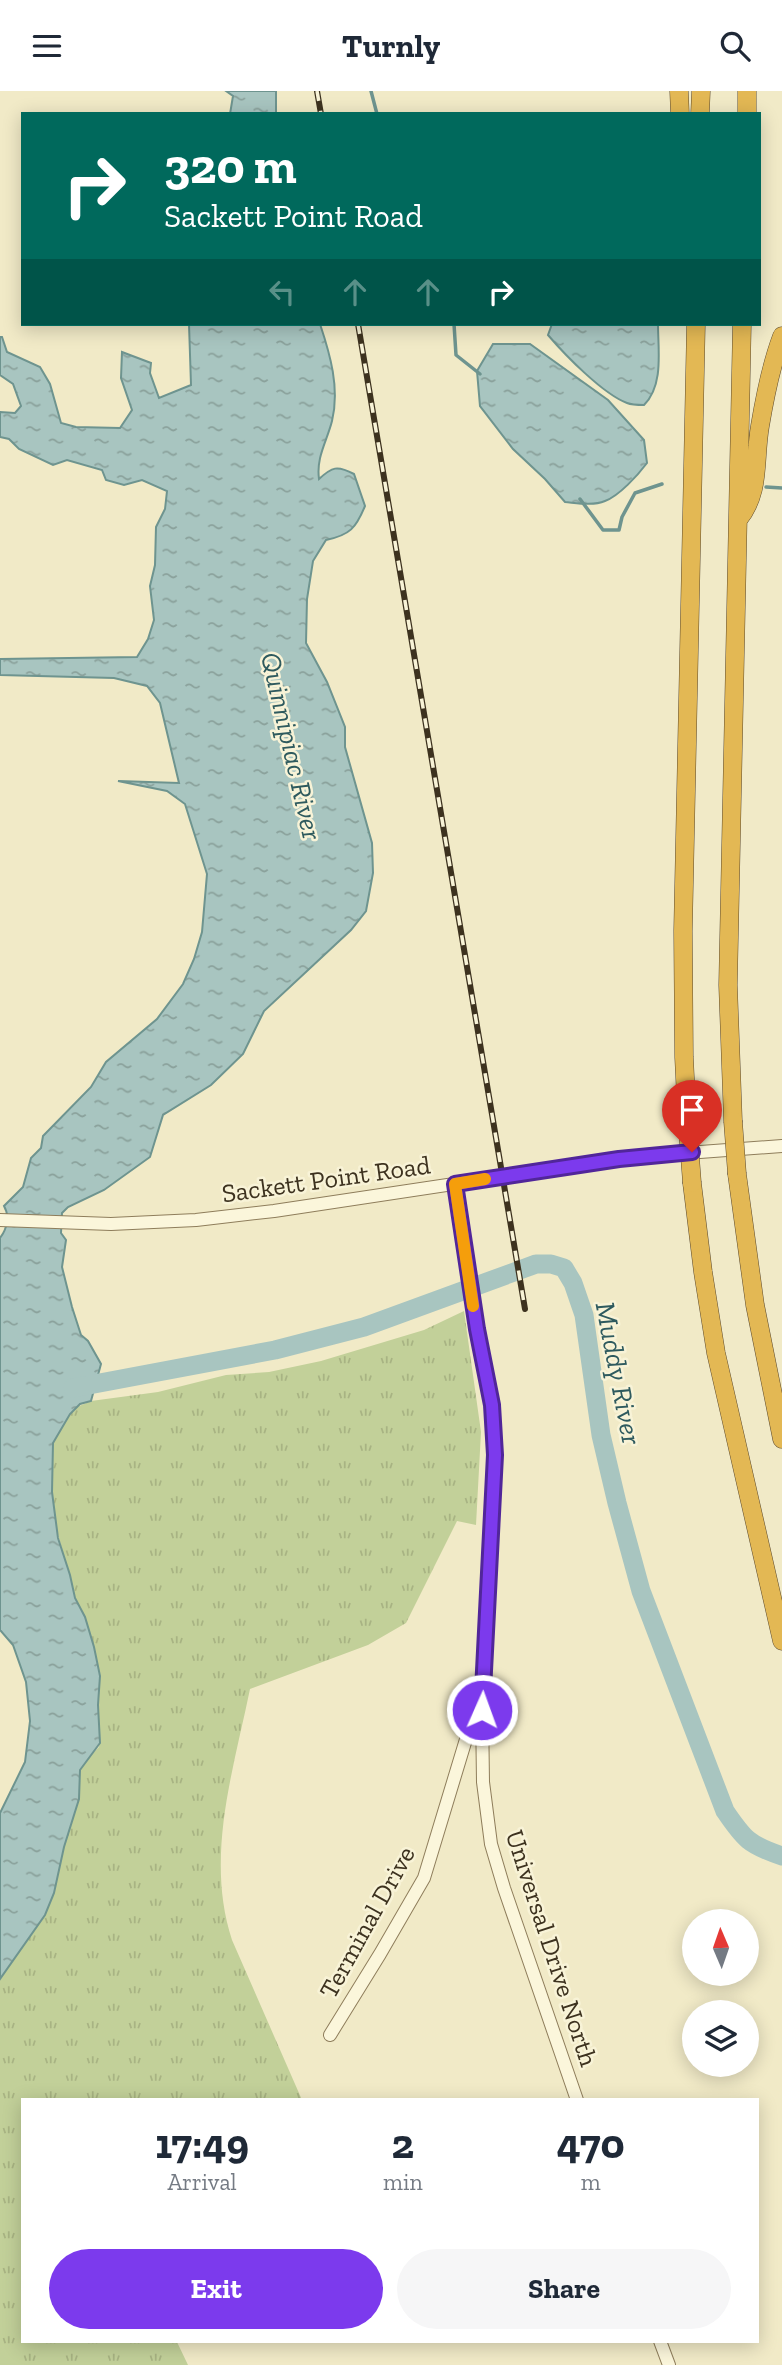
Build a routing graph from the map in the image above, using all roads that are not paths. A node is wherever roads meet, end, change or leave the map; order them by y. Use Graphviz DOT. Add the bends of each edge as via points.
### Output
graph roads {
  1 [pos="679,91"];
  2 [pos="701,91"];
  3 [pos="747,91"];
  4 [pos="680,112"];
  5 [pos="700,112"];
  6 [pos="747,112"];
  7 [pos="696,326"];
  8 [pos="742,326"];
  9 [pos="782,336"];
  10 [pos="738,520"];
  11 [pos="782,1146"];
  12 [pos="455,1184"];
  13 [pos="3,1220"];
  14 [pos="782,1439"];
  15 [pos="782,1641"];
  16 [pos="482,1710"];
  17 [pos="330,2035"];
  18 [pos="576,2098"];
  19 [pos="661,2343"];
  20 [pos="669,2365"];
  1 -- 4 [label="highway"];
  2 -- 5 [label="highway"];
  3 -- 6 [label="highway"];
  7 -- 15 [label="highway, bridge" via="683,931 687,1118 716,1353"];
  8 -- 10 [label="highway"];
  9 -- 10 [label="highway" via="762,411 754,493"];
  10 -- 14 [label="highway, bridge" via="728,985 733,1121 757,1317"];
  11 -- 12 [label="street, Sackett Point Road" via="633,1157"];
  12 -- 13 [label="street, Sackett Point Road" via="208,1219 133,1224"];
  12 -- 16 [label="street, Universal Drive North" via="492,1405 495,1455"];
  16 -- 17 [label="street, Terminal Drive" via="467,1736 424,1878"];
  16 -- 18 [label="street, Universal Drive North" via="483,1782 492,1844"];
  19 -- 20 [label="street"];
}
